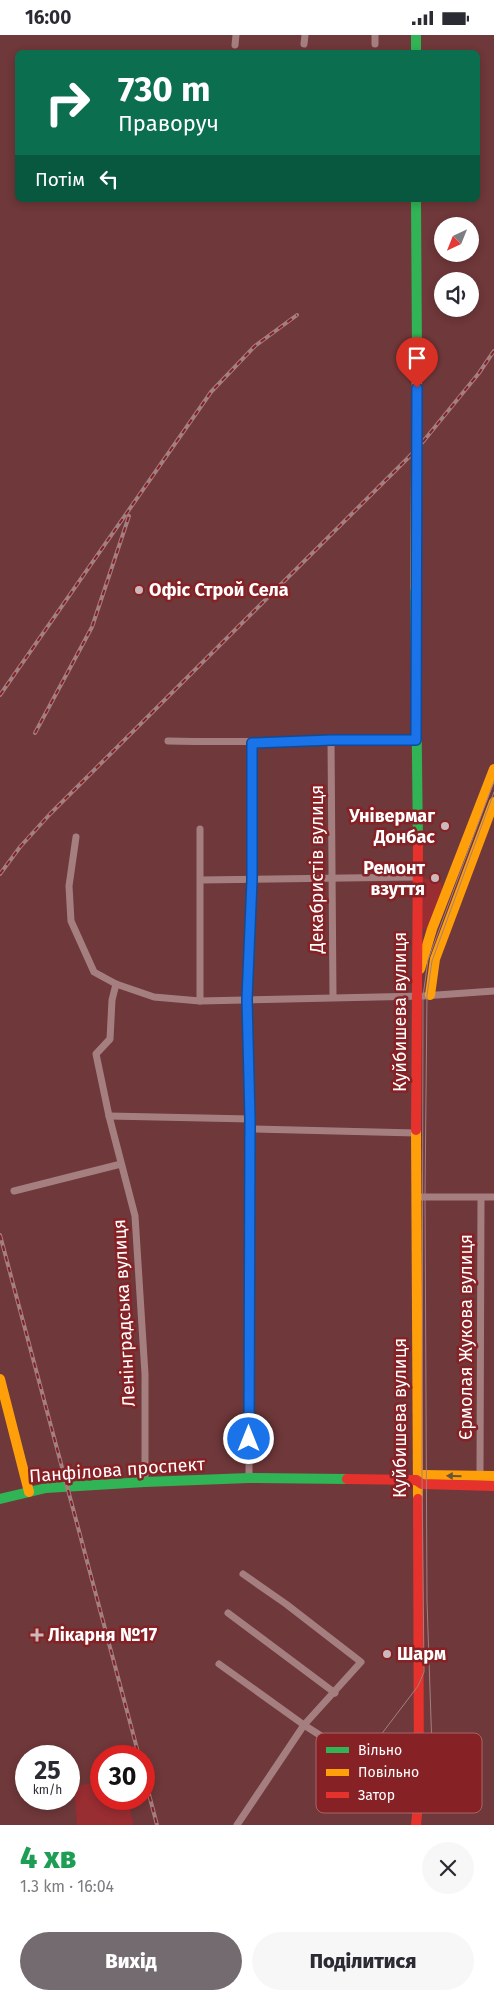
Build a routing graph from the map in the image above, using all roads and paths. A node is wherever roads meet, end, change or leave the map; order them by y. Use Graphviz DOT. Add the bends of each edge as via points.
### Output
graph roads {
  1 [pos="236,35"];
  2 [pos="305,35"];
  3 [pos="375,35"];
  4 [pos="416,35"];
  5 [pos="304,44"];
  6 [pos="375,44"];
  7 [pos="235,45"];
  8 [pos="416,50"];
  9 [pos="416,202"];
  10 [pos="331,740"];
  11 [pos="416,740"];
  12 [pos="168,741"];
  13 [pos="252,743"];
  14 [pos="494,769"];
  15 [pos="494,802"];
  16 [pos="200,829"];
  17 [pos="76,837"];
  18 [pos="418,877"];
  19 [pos="201,879"];
  20 [pos="332,879"];
  21 [pos="252,880"];
  22 [pos="416,979"];
  23 [pos="116,984"];
  24 [pos="494,991"];
  25 [pos="416,995"];
  26 [pos="430,995"];
  27 [pos="333,997"];
  28 [pos="247,999"];
  29 [pos="200,1001"];
  30 [pos="109,1116"];
  31 [pos="250,1119"];
  32 [pos="250,1129"];
  33 [pos="416,1133"];
  34 [pos="121,1164"];
  35 [pos="14,1191"];
  36 [pos="416,1197"];
  37 [pos="480,1197"];
  38 [pos="494,1197"];
  39 [pos="0,1379"];
  40 [pos="480,1476"];
  41 [pos="494,1476"];
  42 [pos="249,1478"];
  43 [pos="144,1482"];
  44 [pos="419,1482"];
  45 [pos="494,1486"];
  46 [pos="30,1492"];
  47 [pos="0,1499"];
  48 [pos="242,1574"];
  49 [pos="228,1613"];
  50 [pos="219,1664"];
  51 [pos="335,1693"];
  52 [pos="304,1725"];
  53 [pos="316,1733"];
  54 [pos="419,1733"];
  55 [pos="237,1825"];
  1 -- 7 [label="street"];
  2 -- 5 [label="street"];
  3 -- 6 [label="street"];
  4 -- 8 [label="main road"];
  9 -- 11 [label="main road, Куйбишева вулиця"];
  10 -- 11 [label="street"];
  10 -- 13 [label="street"];
  10 -- 20 [label="street, Декабристів вулиця"];
  11 -- 18 [label="main road, Куйбишева вулиця"];
  12 -- 13 [label="street"];
  13 -- 21 [label="street"];
  14 -- 22 [label="main road"];
  15 -- 26 [label="main road" via="436,959"];
  16 -- 19 [label="street"];
  17 -- 23 [label="street" via="69,886 71,921 94,972"];
  18 -- 20 [label="street"];
  18 -- 22 [label="main road, Куйбишева вулиця"];
  19 -- 21 [label="street"];
  19 -- 29 [label="street"];
  20 -- 21 [label="street"];
  20 -- 27 [label="street, Декабристів вулиця"];
  21 -- 28 [label="street"];
  22 -- 25 [label="main road, Куйбишева вулиця"];
  23 -- 29 [label="street" via="154,997"];
  23 -- 30 [label="street, Ленінградська вулиця" via="110,1039 96,1053"];
  24 -- 26 [label="street"];
  25 -- 26 [label="street"];
  25 -- 27 [label="street"];
  25 -- 33 [label="main road, Куйбишева вулиця"];
  27 -- 28 [label="street"];
  28 -- 29 [label="street"];
  28 -- 31 [label="street"];
  30 -- 31 [label="street"];
  30 -- 34 [label="street, Ленінградська вулиця"];
  31 -- 32 [label="street"];
  32 -- 33 [label="street"];
  32 -- 42 [label="street"];
  33 -- 36 [label="main road, Куйбишева вулиця"];
  34 -- 35 [label="street"];
  34 -- 43 [label="street, Ленінградська вулиця" via="135,1216 145,1374"];
  36 -- 37 [label="street"];
  36 -- 44 [label="main road, Куйбишева вулиця"];
  37 -- 38 [label="street"];
  37 -- 40 [label="street, Єрмолая Жукова вулиця"];
  39 -- 46 [label="main road"];
  40 -- 41 [label="main road"];
  40 -- 44 [label="main road, one-way" via="422,1475"];
  42 -- 43 [label="main road, Панфілова проспект"];
  42 -- 44 [label="main road, Панфілова проспект"];
  43 -- 46 [label="main road, Панфілова проспект" via="46,1488"];
  44 -- 45 [label="main road, Панфілова проспект"];
  44 -- 54 [label="main road, Куйбишева вулиця"];
  46 -- 47 [label="main road, Панфілова проспект"];
  48 -- 51 [label="street" via="362,1662"];
  49 -- 51 [label="street"];
  50 -- 52 [label="street"];
  51 -- 52 [label="street"];
  52 -- 53 [label="street"];
  52 -- 55 [label="street"];
}
